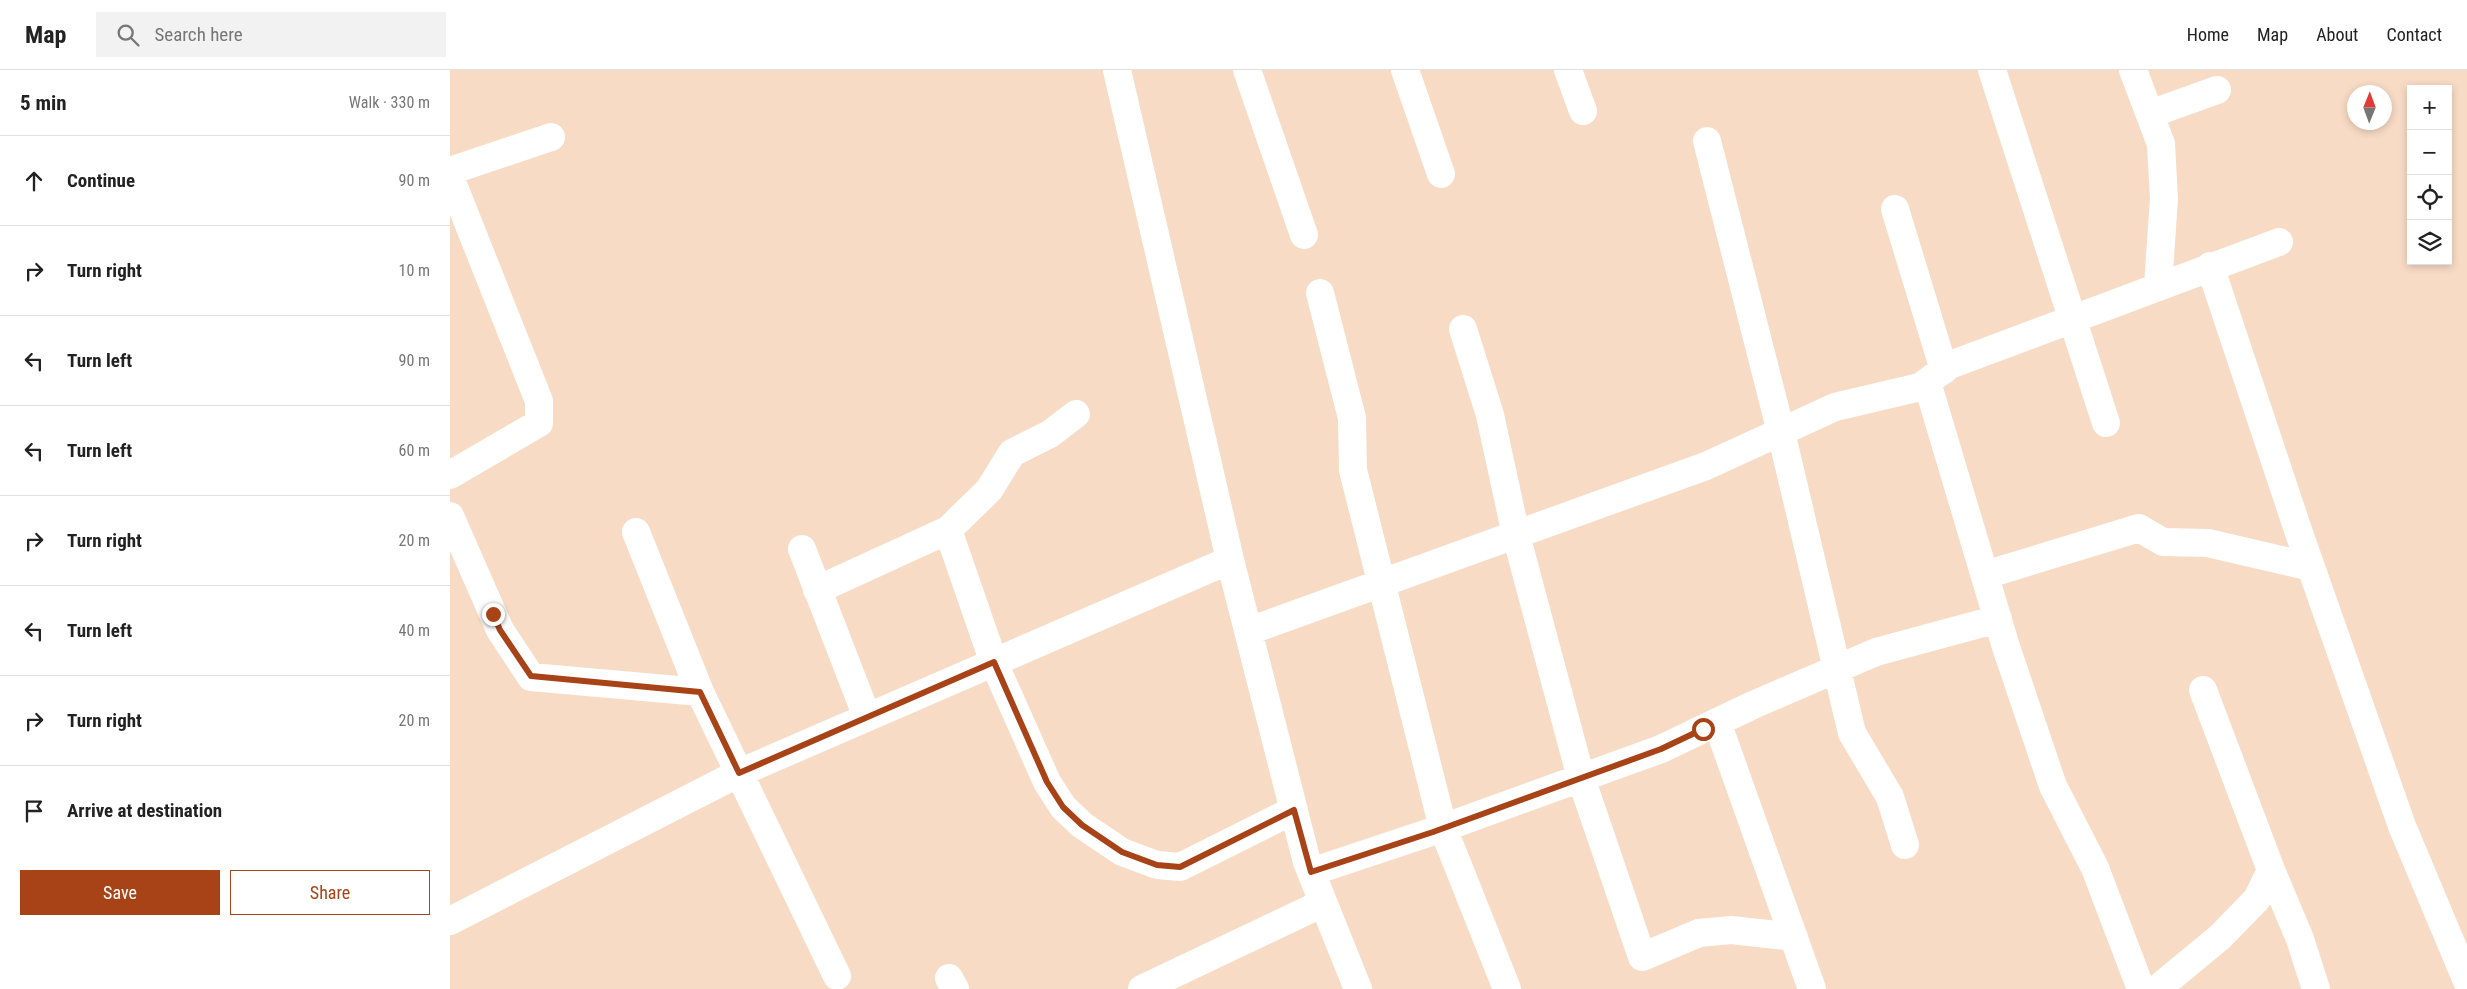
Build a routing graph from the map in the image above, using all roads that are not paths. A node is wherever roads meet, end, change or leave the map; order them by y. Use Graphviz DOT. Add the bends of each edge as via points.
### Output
graph roads {
  1 [pos="1117,70"];
  2 [pos="1247,70"];
  3 [pos="1404,70"];
  4 [pos="1568,70"];
  5 [pos="1992,70"];
  6 [pos="2133,70"];
  7 [pos="2217,90"];
  8 [pos="1583,111"];
  9 [pos="2150,114"];
  10 [pos="551,137"];
  11 [pos="1707,141"];
  12 [pos="450,171"];
  13 [pos="1441,174"];
  14 [pos="450,177"];
  15 [pos="1895,209"];
  16 [pos="1304,235"];
  17 [pos="2279,242"];
  18 [pos="2210,266"];
  19 [pos="2158,285"];
  20 [pos="1320,294"];
  21 [pos="2073,318"];
  22 [pos="1463,329"];
  23 [pos="1935,376"];
  24 [pos="1076,414"];
  25 [pos="2106,423"];
  26 [pos="1781,432"];
  27 [pos="450,475"];
  28 [pos="450,516"];
  29 [pos="948,530"];
  30 [pos="636,532"];
  31 [pos="1516,535"];
  32 [pos="802,549"];
  33 [pos="1230,560"];
  34 [pos="2311,567"];
  35 [pos="1985,575"];
  36 [pos="1382,583"];
  37 [pos="818,590"];
  38 [pos="1998,619"];
  39 [pos="1249,631"];
  40 [pos="994,662"];
  41 [pos="1835,670"];
  42 [pos="2203,690"];
  43 [pos="700,692"];
  44 [pos="867,717"];
  45 [pos="1717,722"];
  46 [pos="739,773"];
  47 [pos="1580,778"];
  48 [pos="1294,810"];
  49 [pos="1443,828"];
  50 [pos="1905,845"];
  51 [pos="2271,870"];
  52 [pos="1311,872"];
  53 [pos="1323,903"];
  54 [pos="450,921"];
  55 [pos="1794,938"];
  56 [pos="837,976"];
  57 [pos="2467,981"];
  58 [pos="1142,989"];
  59 [pos="1358,989"];
  60 [pos="1507,989"];
  61 [pos="1812,989"];
  62 [pos="2141,989"];
  63 [pos="2157,989"];
  64 [pos="2316,989"];
  1 -- 33 [label="street"];
  2 -- 16 [label="street"];
  3 -- 13 [label="street"];
  4 -- 8 [label="street"];
  5 -- 21 [label="street"];
  6 -- 9 [label="street"];
  7 -- 9 [label="street"];
  9 -- 19 [label="street" via="2161,144 2164,198"];
  10 -- 12 [label="street"];
  11 -- 26 [label="street"];
  14 -- 27 [label="street" via="539,401 539,423"];
  15 -- 23 [label="street"];
  17 -- 18 [label="street"];
  18 -- 19 [label="street"];
  18 -- 34 [label="street"];
  19 -- 21 [label="street"];
  20 -- 36 [label="street" via="1352,418 1353,470"];
  21 -- 23 [label="street" via="1950,365"];
  21 -- 25 [label="street"];
  22 -- 31 [label="street" via="1490,415"];
  23 -- 26 [label="street" via="1920,387 1836,407"];
  23 -- 35 [label="street"];
  24 -- 29 [label="street" via="1050,434 1012,453 989,490"];
  26 -- 31 [label="street" via="1706,466"];
  26 -- 41 [label="street"];
  28 -- 43 [label="street" via="500,630 531,676"];
  29 -- 37 [label="street"];
  29 -- 40 [label="street"];
  30 -- 43 [label="street"];
  31 -- 36 [label="street"];
  31 -- 47 [label="street"];
  32 -- 37 [label="street"];
  33 -- 39 [label="street"];
  33 -- 40 [label="street"];
  34 -- 35 [label="street" via="2208,543 2163,542 2139,528"];
  34 -- 57 [label="street" via="2402,826"];
  35 -- 38 [label="street"];
  36 -- 39 [label="street"];
  36 -- 49 [label="street"];
  37 -- 44 [label="street"];
  38 -- 41 [label="street" via="1876,652"];
  38 -- 62 [label="street" via="2052,786 2095,868"];
  39 -- 48 [label="street"];
  40 -- 44 [label="street"];
  40 -- 48 [label="street" via="1047,782 1063,807 1082,825 1122,852 1157,865 1180,867"];
  41 -- 45 [label="street"];
  41 -- 50 [label="street" via="1852,733 1890,797"];
  42 -- 51 [label="street"];
  43 -- 46 [label="street"];
  44 -- 46 [label="street"];
  45 -- 47 [label="street" via="1661,749"];
  45 -- 55 [label="street"];
  46 -- 54 [label="street"];
  46 -- 56 [label="street"];
  47 -- 49 [label="street"];
  47 -- 55 [label="street" via="1642,958 1699,933 1731,930"];
  48 -- 52 [label="street"];
  49 -- 52 [label="street"];
  49 -- 60 [label="street"];
  51 -- 63 [label="street" via="2256,899"];
  51 -- 64 [label="street" via="2300,939"];
  52 -- 53 [label="street"];
  53 -- 58 [label="street"];
  53 -- 59 [label="street"];
  55 -- 61 [label="street"];
}
